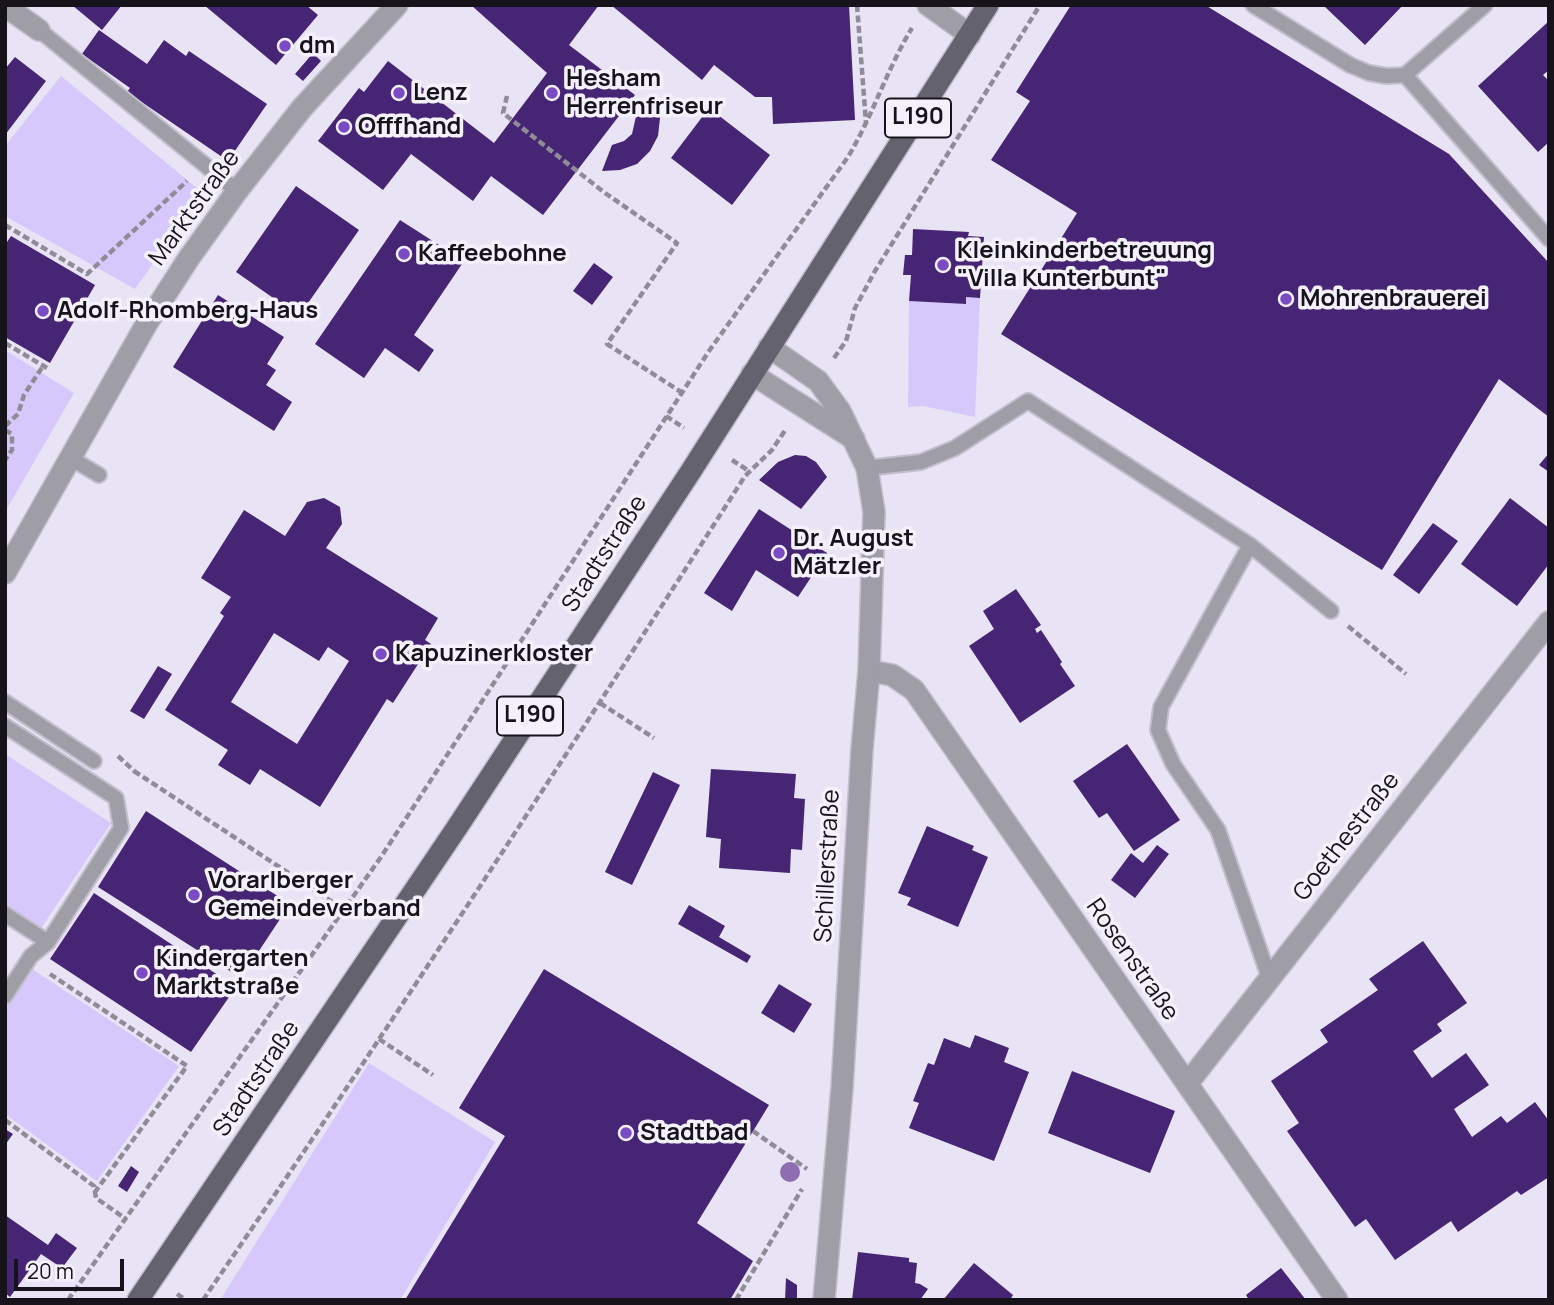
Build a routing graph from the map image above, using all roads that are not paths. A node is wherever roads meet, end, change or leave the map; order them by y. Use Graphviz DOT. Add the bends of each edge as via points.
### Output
graph roads {
  1 [pos="397,5"];
  2 [pos="928,5"];
  3 [pos="988,5"];
  4 [pos="1253,5"];
  5 [pos="1485,5"];
  6 [pos="5,6"];
  7 [pos="39,30"];
  8 [pos="970,35"];
  9 [pos="1405,75"];
  10 [pos="237,191"];
  11 [pos="1549,239"];
  12 [pos="769,347"];
  13 [pos="752,374"];
  14 [pos="854,439"];
  15 [pos="72,458"];
  16 [pos="867,468"];
  17 [pos="99,475"];
  18 [pos="1250,545"];
  19 [pos="10,550"];
  20 [pos="5,573"];
  21 [pos="1331,611"];
  22 [pos="1549,622"];
  23 [pos="869,671"];
  24 [pos="5,702"];
  25 [pos="5,726"];
  26 [pos="94,761"];
  27 [pos="5,914"];
  28 [pos="48,942"];
  29 [pos="1270,980"];
  30 [pos="5,996"];
  31 [pos="1186,1084"];
  32 [pos="138,1300"];
  33 [pos="824,1300"];
  34 [pos="1338,1300"];
  1 -- 10 [label="street, Marktstraße" via="302,108"];
  2 -- 8 [label="street"];
  3 -- 8 [label="main road, Stadtstraße / L190"];
  4 -- 9 [label="lane" via="1350,65 1369,73"];
  5 -- 9 [label="lane"];
  6 -- 7 [label="street"];
  7 -- 10 [label="lane"];
  8 -- 12 [label="main road, Stadtstraße / L190"];
  9 -- 11 [label="lane"];
  10 -- 15 [label="street, Marktstraße" via="147,323"];
  12 -- 13 [label="main road, Stadtstraße / L190"];
  12 -- 14 [label="street, Schillerstraße" via="818,381"];
  13 -- 14 [label="street"];
  13 -- 32 [label="main road, Stadtstraße / L190" via="373,955"];
  14 -- 16 [label="street, Schillerstraße"];
  15 -- 17 [label="lane"];
  15 -- 19 [label="street, Marktstraße" via="40,512"];
  16 -- 18 [label="lane" via="921,462 955,448 1028,401"];
  16 -- 23 [label="street, Schillerstraße" via="874,512"];
  18 -- 21 [label="lane"];
  18 -- 29 [label="lane" via="1161,707 1158,730 1172,764 1218,830"];
  19 -- 20 [label="street, Marktstraße"];
  22 -- 29 [label="street, Goethestraße"];
  23 -- 31 [label="street, Rosenstraße" via="892,675 914,690"];
  23 -- 33 [label="street, Schillerstraße"];
  24 -- 26 [label="lane"];
  25 -- 28 [label="lane" via="116,798 121,828"];
  27 -- 28 [label="lane"];
  28 -- 30 [label="lane" via="29,960"];
  29 -- 31 [label="street, Goethestraße"];
  31 -- 34 [label="street, Rosenstraße"];
}
